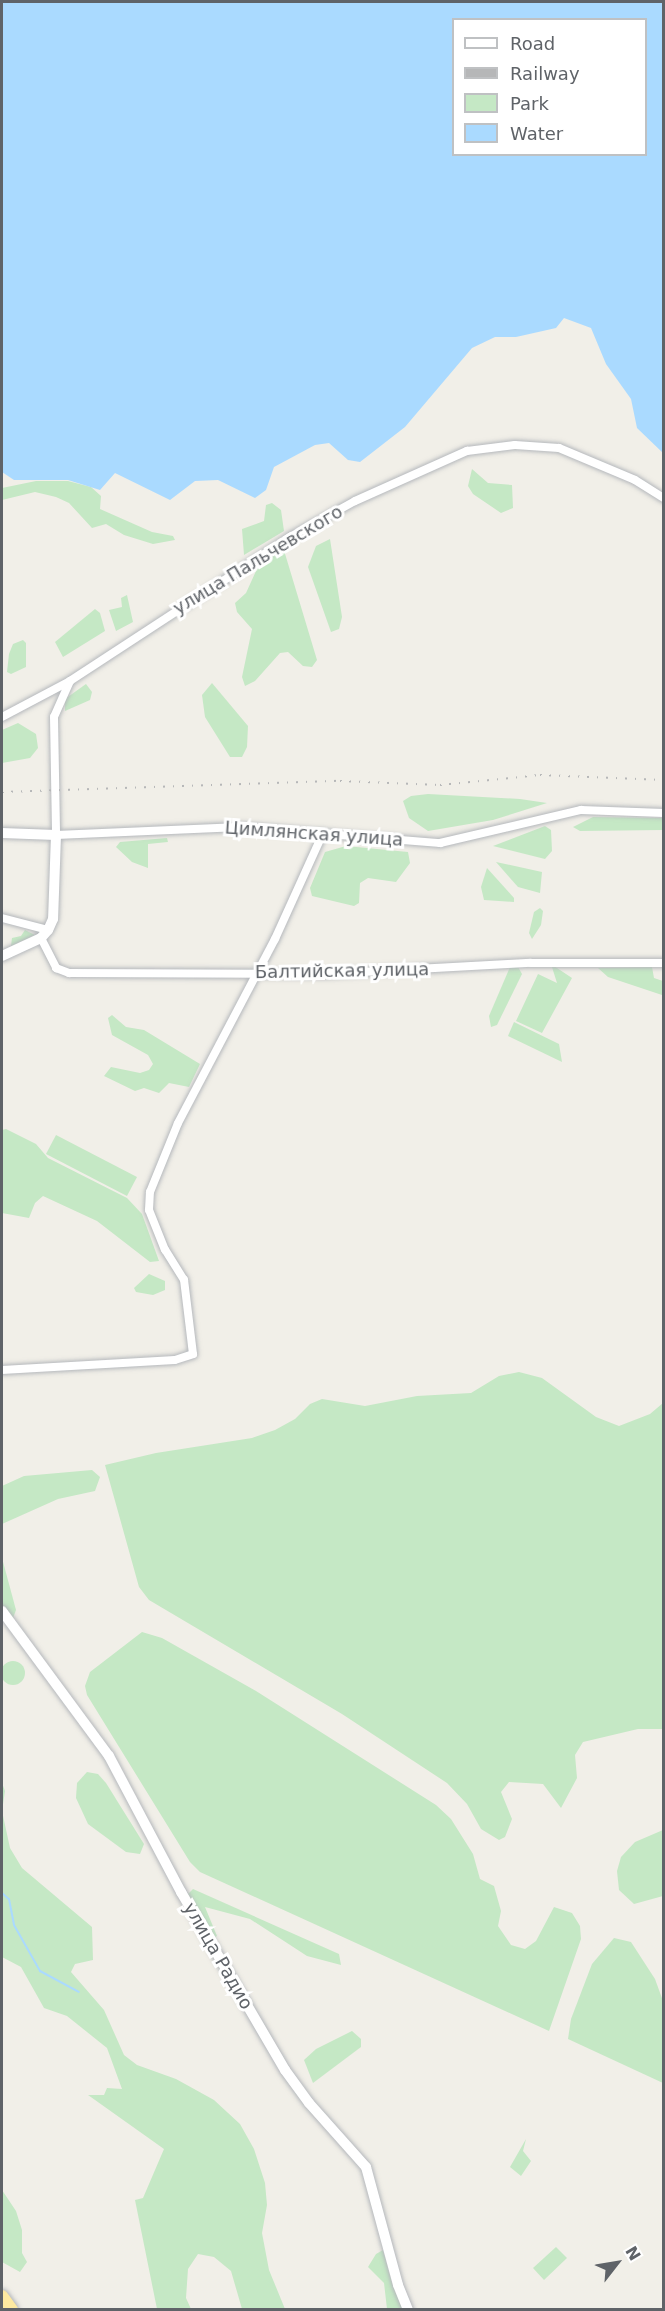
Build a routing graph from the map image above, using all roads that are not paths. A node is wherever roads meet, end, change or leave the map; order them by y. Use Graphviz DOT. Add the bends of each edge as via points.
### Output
graph roads {
  1 [pos="663,498"];
  2 [pos="70,681"];
  3 [pos="2,717"];
  4 [pos="663,813"];
  5 [pos="2,833"];
  6 [pos="323,833"];
  7 [pos="56,835"];
  8 [pos="2,918"];
  9 [pos="45,934"];
  10 [pos="2,956"];
  11 [pos="663,963"];
  12 [pos="254,974"];
  13 [pos="2,1370"];
  14 [pos="2,1611"];
  15 [pos="2,2296"];
  16 [pos="12,2310"];
  17 [pos="408,2310"];
  1 -- 2 [label="street, улица Пальчевского" via="635,480 559,448 515,445 472,450 355,501 290,537"];
  2 -- 3 [label="street, улица Пальчевского"];
  2 -- 7 [label="street" via="58,702 54,724"];
  4 -- 6 [label="street, Цимлянская улица" via="581,810 440,843"];
  5 -- 7 [label="main road"];
  6 -- 7 [label="street, Цимлянская улица" via="240,827"];
  6 -- 12 [label="street" via="275,939"];
  7 -- 9 [label="main road" via="52,919"];
  8 -- 9 [label="street"];
  9 -- 10 [label="main road"];
  9 -- 12 [label="street, Балтийская улица" via="52,962 62,972"];
  11 -- 12 [label="street, Балтийская улица"];
  12 -- 13 [label="street" via="178,1123 150,1192 153,1220 165,1250 184,1280 194,1350 191,1356"];
  14 -- 17 [label="main road, улица Радио" via="110,1756 181,1892 285,2070 366,2167"];
  15 -- 16 [label="highway"];
}
